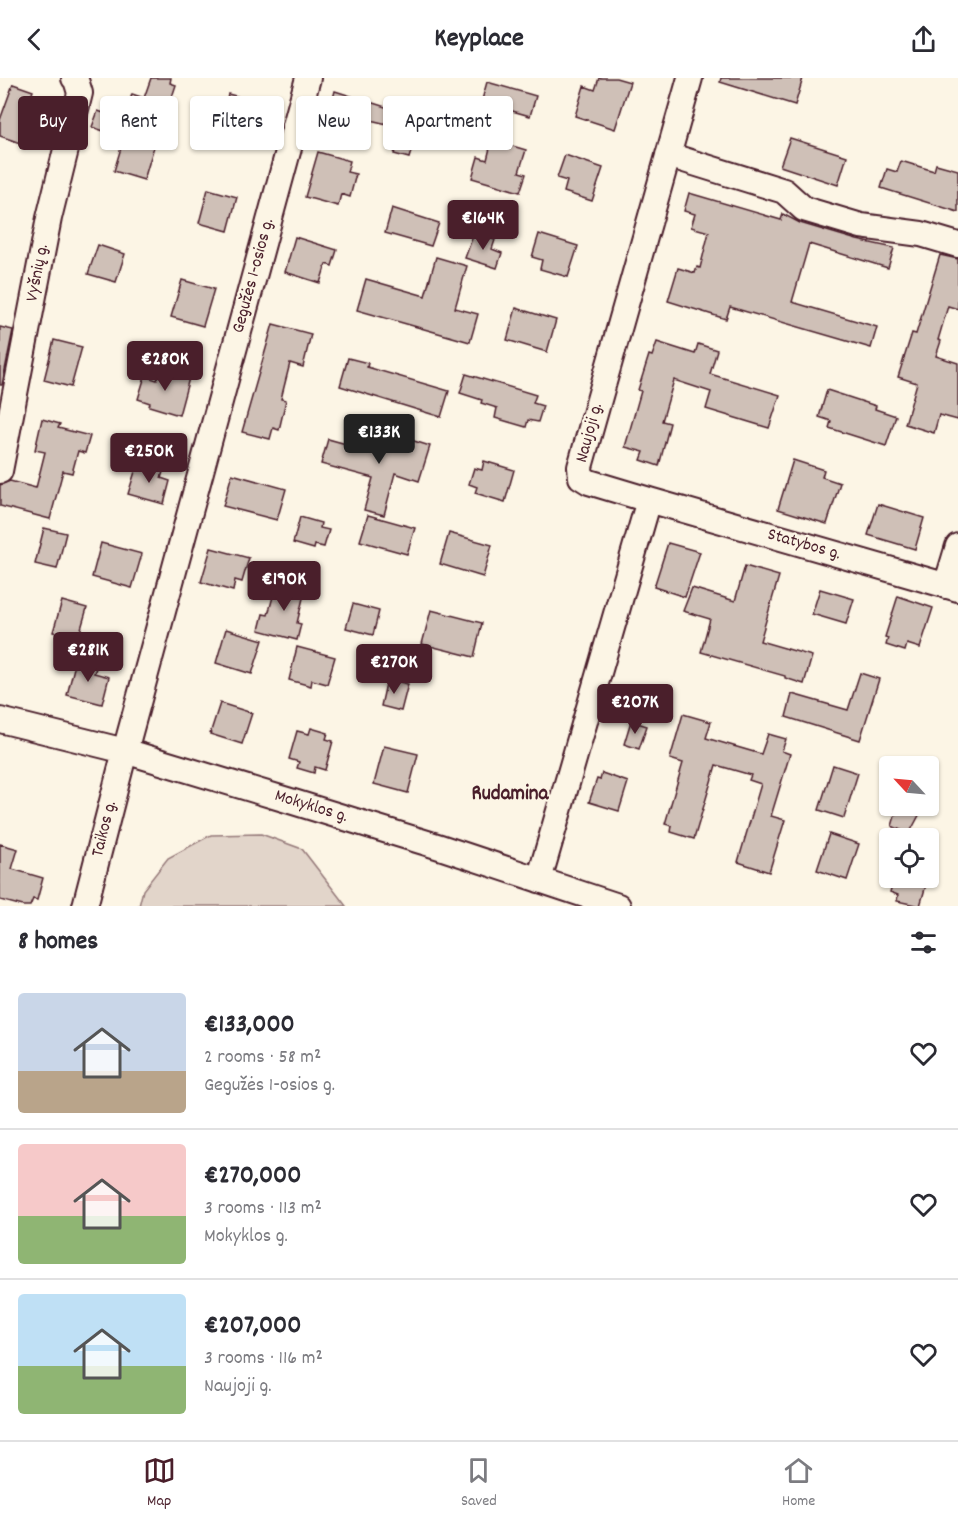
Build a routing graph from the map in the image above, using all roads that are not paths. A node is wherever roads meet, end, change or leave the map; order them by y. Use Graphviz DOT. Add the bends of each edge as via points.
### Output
graph roads {
  1 [pos="74,78"];
  2 [pos="308,78"];
  3 [pos="690,78"];
  4 [pos="668,155"];
  5 [pos="958,245"];
  6 [pos="0,471"];
  7 [pos="649,500"];
  8 [pos="958,546"];
  9 [pos="952,587"];
  10 [pos="0,720"];
  11 [pos="125,751"];
  12 [pos="539,880"];
  13 [pos="85,906"];
  14 [pos="618,906"];
  1 -- 6 [label="street, Vyšnių g." via="80,93 49,218"];
  2 -- 11 [label="street, Gegužės 1-osios g."];
  3 -- 4 [label="street, Naujoji g."];
  4 -- 5 [label="street" via="784,191 804,209"];
  4 -- 7 [label="street, Naujoji g." via="580,467 585,480"];
  7 -- 9 [label="street, Statybos g."];
  7 -- 12 [label="street"];
  8 -- 9 [label="street"];
  10 -- 11 [label="street, Mokyklos g."];
  11 -- 12 [label="street, Mokyklos g."];
  11 -- 13 [label="street, Taikos g."];
  12 -- 14 [label="street, Mokyklos g."];
}
